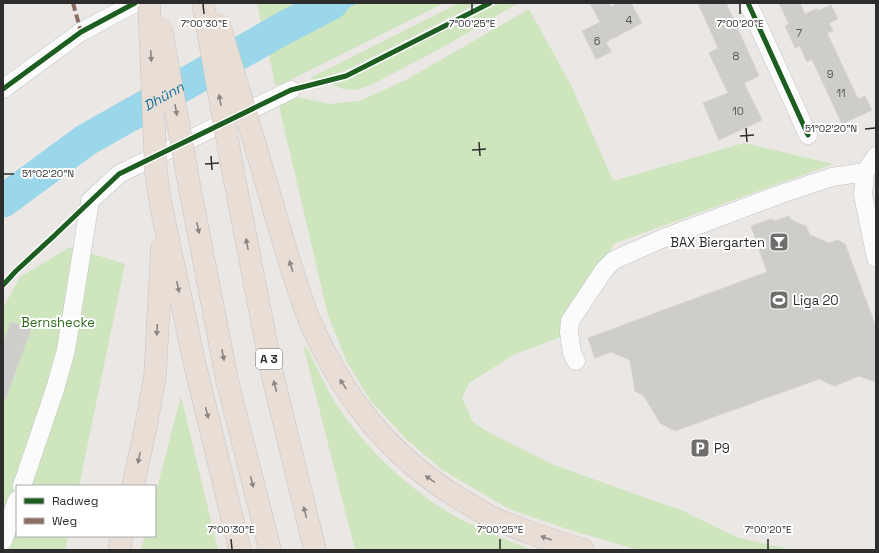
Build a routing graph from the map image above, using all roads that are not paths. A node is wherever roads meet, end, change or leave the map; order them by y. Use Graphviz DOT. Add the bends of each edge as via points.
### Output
graph roads {
  1 [pos="135,3"];
  2 [pos="149,3"];
  3 [pos="157,3"];
  4 [pos="203,3"];
  5 [pos="213,3"];
  6 [pos="748,3"];
  7 [pos="3,89"];
  8 [pos="291,90"];
  9 [pos="808,135"];
  10 [pos="873,163"];
  11 [pos="162,214"];
  12 [pos="876,258"];
  13 [pos="576,361"];
  14 [pos="22,485"];
  15 [pos="133,485"];
  16 [pos="16,503"];
  17 [pos="122,537"];
  18 [pos="3,541"];
  19 [pos="119,550"];
  20 [pos="240,550"];
  21 [pos="270,550"];
  22 [pos="314,550"];
  23 [pos="583,550"];
  1 -- 7 [label="street" via="81,32"];
  2 -- 11 [label="highway, one-way, bridge" via="156,173"];
  3 -- 21 [label="highway, one-way, bridge" via="227,380"];
  22 -- 4 [label="highway, A 3, one-way, bridge" via="272,373"];
  23 -- 5 [label="highway, one-way, bridge" via="487,515 450,493 417,470 383,438 358,408 337,376 308,319"];
  6 -- 9 [label="street"];
  8 -- 14 [label="street" via="119,174 90,201 66,350"];
  10 -- 12 [label="street" via="863,195"];
  10 -- 13 [label="street" via="781,194 664,238 614,260 604,270 570,321 572,353"];
  11 -- 15 [label="highway, one-way" via="155,376"];
  11 -- 20 [label="highway, one-way" via="195,365"];
  16 -- 18 [label="street"];
  17 -- 19 [label="highway"];
}
